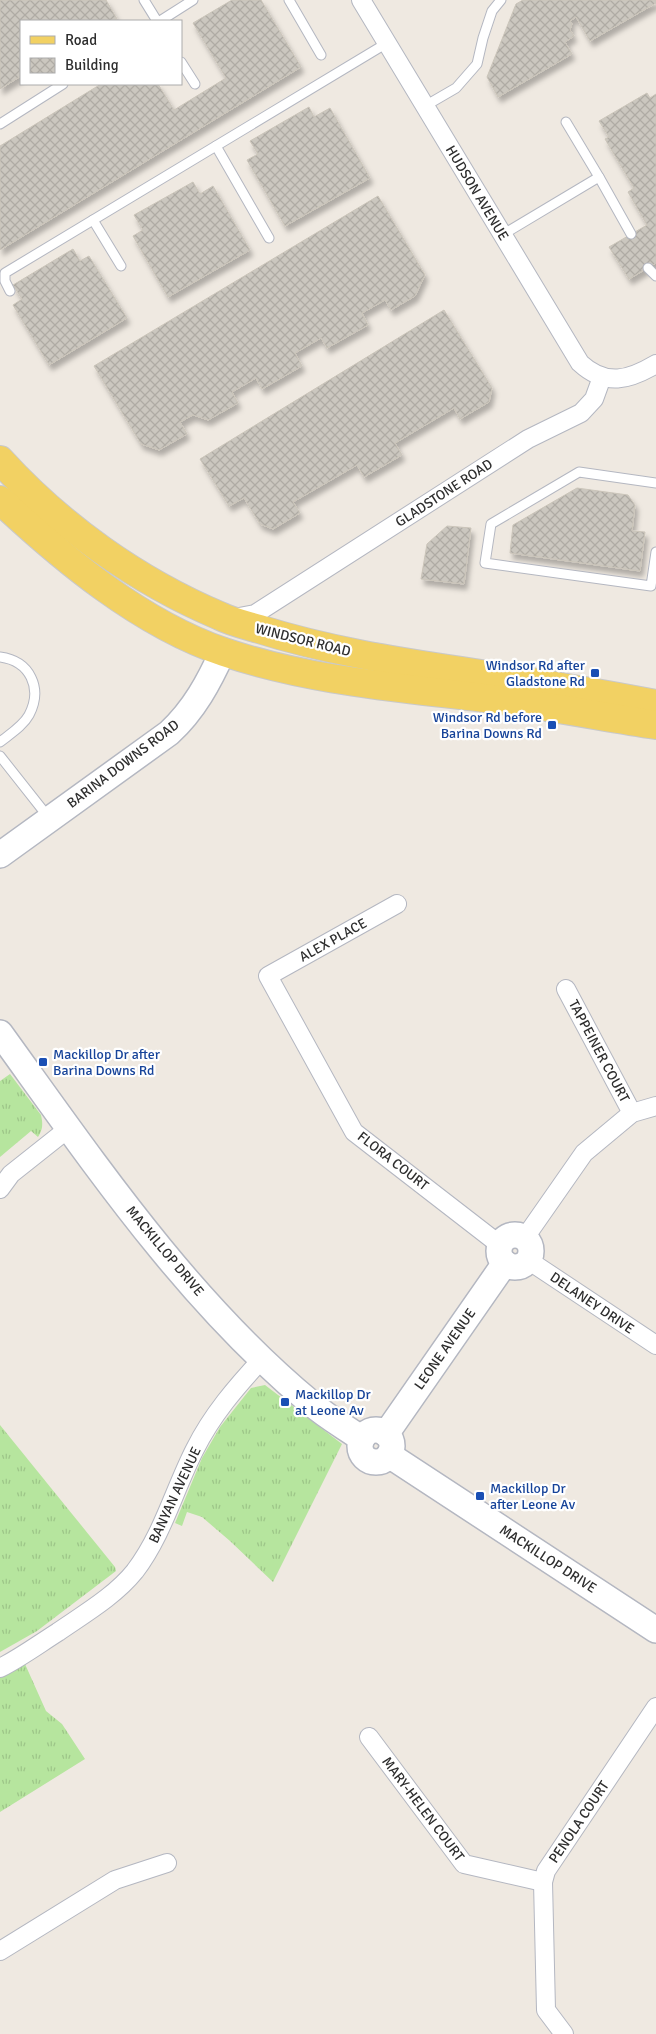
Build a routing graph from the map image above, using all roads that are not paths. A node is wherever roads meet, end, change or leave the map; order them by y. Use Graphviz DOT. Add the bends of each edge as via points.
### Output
graph roads {
  1 [pos="144,0"];
  2 [pos="193,0"];
  3 [pos="289,0"];
  4 [pos="361,0"];
  5 [pos="501,0"];
  6 [pos="157,20"];
  7 [pos="160,20"];
  8 [pos="387,43"];
  9 [pos="321,55"];
  10 [pos="182,64"];
  11 [pos="194,84"];
  12 [pos="61,85"];
  13 [pos="425,106"];
  14 [pos="566,122"];
  15 [pos="0,124"];
  16 [pos="216,146"];
  17 [pos="599,178"];
  18 [pos="93,220"];
  19 [pos="632,234"];
  20 [pos="502,235"];
  21 [pos="269,238"];
  22 [pos="121,266"];
  23 [pos="648,268"];
  24 [pos="656,276"];
  25 [pos="10,291"];
  26 [pos="656,364"];
  27 [pos="602,377"];
  28 [pos="0,460"];
  29 [pos="656,483"];
  30 [pos="0,500"];
  31 [pos="656,552"];
  32 [pos="655,573"];
  33 [pos="150,581"];
  34 [pos="221,617"];
  35 [pos="223,651"];
  36 [pos="0,658"];
  37 [pos="656,704"];
  38 [pos="656,725"];
  39 [pos="0,742"];
  40 [pos="0,756"];
  41 [pos="49,819"];
  42 [pos="0,855"];
  43 [pos="397,904"];
  44 [pos="268,976"];
  45 [pos="566,989"];
  46 [pos="0,1032"];
  47 [pos="656,1106"];
  48 [pos="632,1113"];
  49 [pos="69,1128"];
  50 [pos="0,1189"];
  51 [pos="514,1252"];
  52 [pos="656,1345"];
  53 [pos="262,1359"];
  54 [pos="387,1444"];
  55 [pos="656,1630"];
  56 [pos="0,1668"];
  57 [pos="656,1707"];
  58 [pos="369,1737"];
  59 [pos="167,1863"];
  60 [pos="544,1882"];
  61 [pos="0,1951"];
  62 [pos="564,2034"];
  1 -- 6 [label="lane"];
  2 -- 7 [label="lane"];
  3 -- 9 [label="lane"];
  4 -- 8 [label="street, HUDSON AVENUE"];
  5 -- 13 [label="lane" via="492,11 477,64 456,88"];
  8 -- 13 [label="street, HUDSON AVENUE"];
  8 -- 16 [label="lane"];
  10 -- 11 [label="lane"];
  12 -- 15 [label="lane"];
  13 -- 20 [label="street, HUDSON AVENUE"];
  14 -- 17 [label="lane"];
  16 -- 18 [label="lane"];
  16 -- 21 [label="lane"];
  17 -- 19 [label="lane"];
  17 -- 20 [label="lane"];
  18 -- 22 [label="lane"];
  18 -- 25 [label="lane" via="6,274 5,281"];
  20 -- 27 [label="street, HUDSON AVENUE" via="580,363"];
  23 -- 24 [label="lane"];
  26 -- 27 [label="street" via="630,377"];
  27 -- 34 [label="street, GLADSTONE ROAD" via="594,399 581,413 528,439 255,614"];
  28 -- 33 [label="main road, WINDSOR ROAD" via="47,506"];
  29 -- 32 [label="lane" via="580,472 491,524 485,563 652,586"];
  30 -- 35 [label="main road, WINDSOR ROAD" via="65,557 111,591 182,634"];
  31 -- 32 [label="lane"];
  33 -- 34 [label="main road, WINDSOR ROAD"];
  33 -- 35 [label="main road" via="218,636"];
  34 -- 37 [label="main road, WINDSOR ROAD" via="339,650"];
  35 -- 38 [label="main road, WINDSOR ROAD" via="284,669 350,681 500,700"];
  35 -- 41 [label="main road, BARINA DOWNS ROAD" via="213,674 182,721"];
  36 -- 39 [label="lane" via="12,659 23,666 31,676 34,688 28,716"];
  40 -- 41 [label="lane"];
  41 -- 42 [label="main road, BARINA DOWNS ROAD"];
  43 -- 44 [label="street, ALEX PLACE"];
  44 -- 51 [label="street, FLORA COURT" via="354,1132"];
  45 -- 48 [label="street, TAPPEINER COURT"];
  46 -- 49 [label="main road, MACKILLOP DRIVE"];
  47 -- 48 [label="street, LEONE AVENUE"];
  48 -- 51 [label="street, LEONE AVENUE" via="584,1153"];
  49 -- 50 [label="street" via="11,1174"];
  49 -- 53 [label="main road, MACKILLOP DRIVE" via="179,1269"];
  51 -- 52 [label="street, DELANEY DRIVE"];
  51 -- 54 [label="main road, LEONE AVENUE"];
  53 -- 54 [label="main road, MACKILLOP DRIVE" via="312,1404 362,1439 378,1430"];
  53 -- 56 [label="street, BANYAN AVENUE" via="211,1420 153,1544 134,1572 83,1615"];
  54 -- 55 [label="main road, MACKILLOP DRIVE"];
  57 -- 60 [label="street, PENOLA COURT" via="546,1871"];
  58 -- 60 [label="street, MARY-HELEN COURT" via="464,1864"];
  59 -- 61 [label="street" via="115,1880"];
  60 -- 62 [label="street, PENOLA COURT" via="546,2010"];
}
